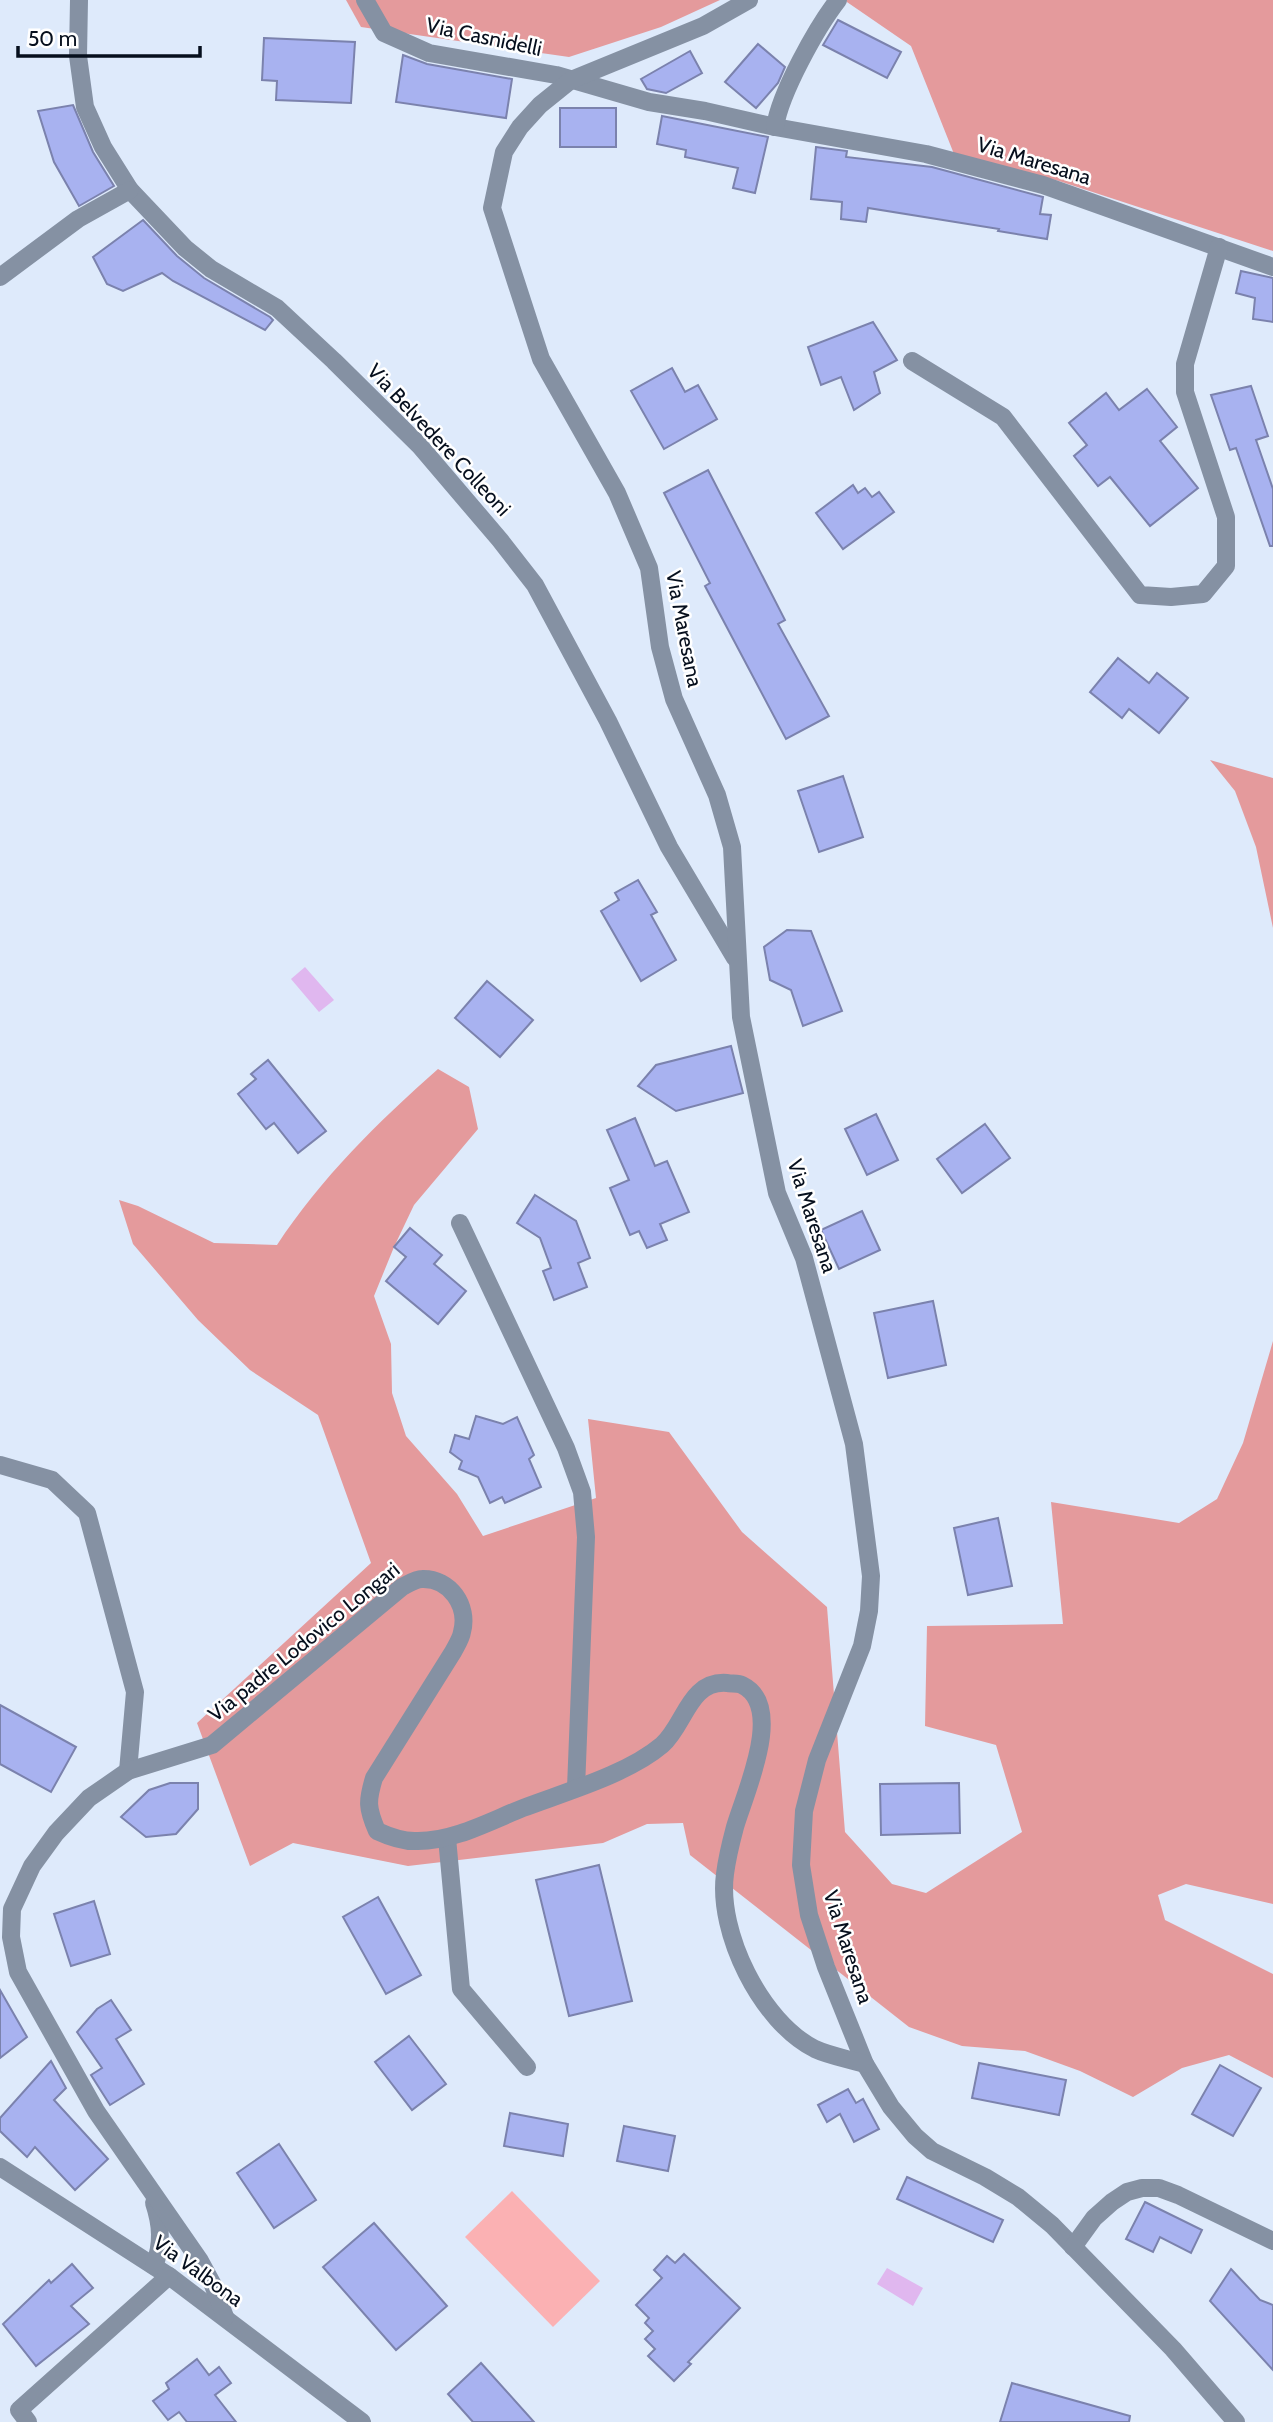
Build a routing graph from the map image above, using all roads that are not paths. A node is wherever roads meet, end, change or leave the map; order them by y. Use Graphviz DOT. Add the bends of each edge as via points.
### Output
graph roads {
  1 [pos="79,0"];
  2 [pos="365,0"];
  3 [pos="749,0"];
  4 [pos="838,0"];
  5 [pos="571,80"];
  6 [pos="775,127"];
  7 [pos="130,190"];
  8 [pos="1219,247"];
  9 [pos="1273,267"];
  10 [pos="0,277"];
  11 [pos="912,361"];
  12 [pos="736,961"];
  13 [pos="460,1223"];
  14 [pos="0,1465"];
  15 [pos="128,1771"];
  16 [pos="576,1788"];
  17 [pos="447,1838"];
  18 [pos="865,2064"];
  19 [pos="527,2067"];
  20 [pos="0,2167"];
  21 [pos="149,2189"];
  22 [pos="1273,2241"];
  23 [pos="1073,2247"];
  24 [pos="161,2271"];
  25 [pos="225,2317"];
  26 [pos="28,2422"];
  27 [pos="362,2422"];
  28 [pos="1236,2422"];
  1 -- 7 [label="street, Via Belvedere Colleoni" via="78,56 85,107"];
  2 -- 5 [label="street, Via Casnidelli" via="384,33 429,53"];
  3 -- 5 [label="street" via="703,26"];
  4 -- 6 [label="street" via="799,68"];
  5 -- 6 [label="street, Via Maresana" via="649,102"];
  5 -- 12 [label="street, Via Maresana" via="520,127 505,152 492,208 541,359 617,493 649,568 660,647 674,699 717,795 732,847"];
  6 -- 8 [label="street, Via Maresana" via="926,154 1017,178"];
  7 -- 10 [label="street" via="78,219"];
  7 -- 12 [label="street, Via Belvedere Colleoni" via="185,248 277,308 334,361 419,445 500,540 535,585 669,847"];
  8 -- 9 [label="street, Via Maresana"];
  8 -- 11 [label="street" via="1185,364 1185,392 1226,517 1226,566 1203,594 1140,595 1003,417"];
  12 -- 18 [label="street, Via Maresana" via="741,1017 777,1193 804,1258 854,1444 871,1576 862,1646 817,1760 804,1811 801,1865 809,1915"];
  13 -- 16 [label="street" via="566,1448 582,1493 586,1537"];
  14 -- 15 [label="street" via="52,1480 86,1513 135,1692"];
  15 -- 17 [label="street, Via padre Lodovico Longari" via="212,1745 402,1587 420,1578 442,1582 462,1608 463,1631 374,1778 368,1798 377,1831 416,1842"];
  15 -- 21 [label="street, Via padre Lodovico Longari" via="89,1798 32,1866 12,1909 10,1937 18,1972 96,2111"];
  16 -- 17 [label="street, Via padre Lodovico Longari"];
  16 -- 18 [label="street, Via padre Lodovico Longari" via="629,1766 663,1744 698,1691 718,1682 742,1685 756,1696 762,1731 724,1876 727,1915 749,1979 792,2034 815,2049"];
  17 -- 19 [label="street" via="461,1989"];
  18 -- 23 [label="street, Via Maresana" via="891,2107 932,2151 1018,2197"];
  20 -- 24 [label="street, Via Valbona"];
  21 -- 24 [label="street, Via padre Lodovico Longari" via="161,2234"];
  21 -- 25 [label="street, Via padre Lodovico Longari" via="187,2239"];
  22 -- 23 [label="street" via="1169,2192 1142,2188 1112,2202"];
  23 -- 28 [label="street, Via Maresana" via="1173,2349"];
  24 -- 25 [label="street, Via Valbona"];
  24 -- 26 [label="street" via="19,2410"];
  25 -- 27 [label="street, Via Valbona"];
}
